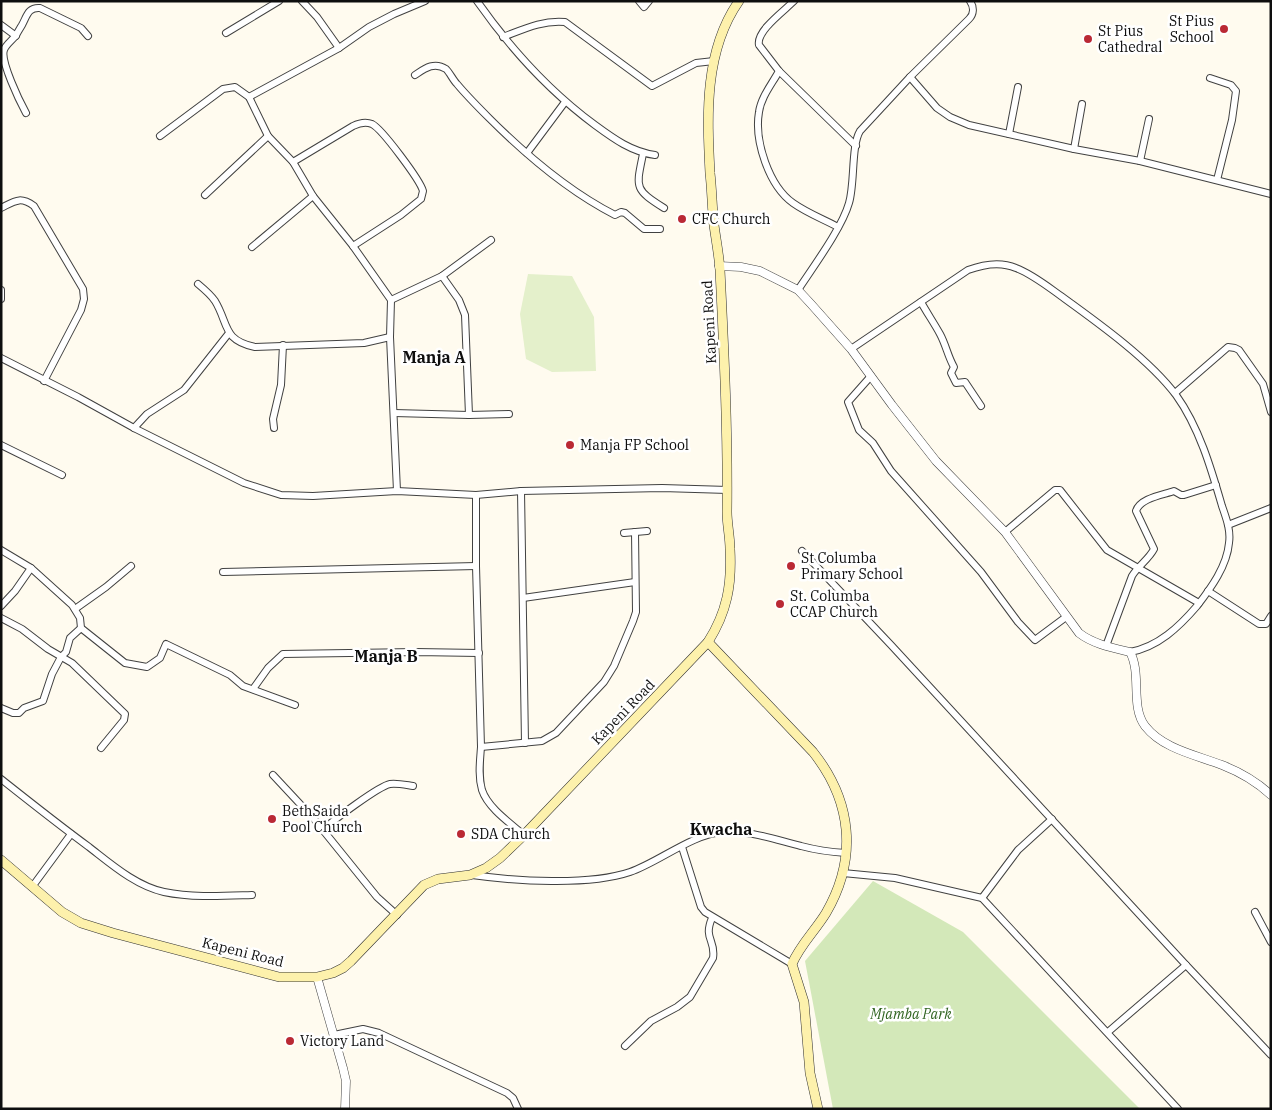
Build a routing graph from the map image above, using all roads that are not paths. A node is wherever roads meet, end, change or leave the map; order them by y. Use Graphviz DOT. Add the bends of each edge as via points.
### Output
graph roads {
  1 [pos="302,1"];
  2 [pos="425,1"];
  3 [pos="477,1"];
  4 [pos="639,1"];
  5 [pos="649,1"];
  6 [pos="739,1"];
  7 [pos="794,1"];
  8 [pos="970,1"];
  9 [pos="275,2"];
  10 [pos="1,25"];
  11 [pos="226,33"];
  12 [pos="16,36"];
  13 [pos="88,36"];
  14 [pos="503,36"];
  15 [pos="339,48"];
  16 [pos="714,61"];
  17 [pos="779,71"];
  18 [pos="415,76"];
  19 [pos="910,77"];
  20 [pos="1210,78"];
  21 [pos="1018,86"];
  22 [pos="249,98"];
  23 [pos="565,102"];
  24 [pos="1082,104"];
  25 [pos="26,113"];
  26 [pos="1149,119"];
  27 [pos="1009,134"];
  28 [pos="160,136"];
  29 [pos="268,136"];
  30 [pos="856,146"];
  31 [pos="1074,149"];
  32 [pos="527,153"];
  33 [pos="643,154"];
  34 [pos="655,155"];
  35 [pos="1140,161"];
  36 [pos="293,162"];
  37 [pos="1217,180"];
  38 [pos="1271,194"];
  39 [pos="205,195"];
  40 [pos="313,196"];
  41 [pos="1,208"];
  42 [pos="664,208"];
  43 [pos="838,227"];
  44 [pos="660,229"];
  45 [pos="491,240"];
  46 [pos="353,246"];
  47 [pos="252,247"];
  48 [pos="719,266"];
  49 [pos="442,276"];
  50 [pos="198,284"];
  51 [pos="1,290"];
  52 [pos="798,290"];
  53 [pos="1,299"];
  54 [pos="391,300"];
  55 [pos="921,302"];
  56 [pos="229,333"];
  57 [pos="390,337"];
  58 [pos="282,345"];
  59 [pos="851,349"];
  60 [pos="1,358"];
  61 [pos="871,376"];
  62 [pos="44,381"];
  63 [pos="1175,393"];
  64 [pos="981,406"];
  65 [pos="1271,412"];
  66 [pos="394,413"];
  67 [pos="509,414"];
  68 [pos="470,415"];
  69 [pos="134,428"];
  70 [pos="274,428"];
  71 [pos="1,445"];
  72 [pos="62,475"];
  73 [pos="1216,485"];
  74 [pos="728,490"];
  75 [pos="397,491"];
  76 [pos="522,491"];
  77 [pos="476,495"];
  78 [pos="1271,508"];
  79 [pos="1228,525"];
  80 [pos="647,531"];
  81 [pos="635,532"];
  82 [pos="1005,532"];
  83 [pos="624,533"];
  84 [pos="1,550"];
  85 [pos="802,552"];
  86 [pos="131,566"];
  87 [pos="476,566"];
  88 [pos="1137,567"];
  89 [pos="31,568"];
  90 [pos="223,572"];
  91 [pos="635,582"];
  92 [pos="1208,591"];
  93 [pos="523,598"];
  94 [pos="1199,603"];
  95 [pos="1,606"];
  96 [pos="75,609"];
  97 [pos="1271,616"];
  98 [pos="1066,617"];
  99 [pos="1,618"];
  100 [pos="81,628"];
  101 [pos="708,642"];
  102 [pos="1106,646"];
  103 [pos="1130,652"];
  104 [pos="479,653"];
  105 [pos="61,657"];
  106 [pos="253,689"];
  107 [pos="295,705"];
  108 [pos="1,708"];
  109 [pos="525,743"];
  110 [pos="481,747"];
  111 [pos="100,748"];
  112 [pos="273,775"];
  113 [pos="1,780"];
  114 [pos="413,786"];
  115 [pos="1271,795"];
  116 [pos="1052,819"];
  117 [pos="322,830"];
  118 [pos="71,834"];
  119 [pos="524,835"];
  120 [pos="682,847"];
  121 [pos="846,854"];
  122 [pos="1,860"];
  123 [pos="842,873"];
  124 [pos="470,875"];
  125 [pos="32,887"];
  126 [pos="252,896"];
  127 [pos="982,898"];
  128 [pos="1256,912"];
  129 [pos="397,914"];
  130 [pos="712,918"];
  131 [pos="1271,942"];
  132 [pos="792,964"];
  133 [pos="1186,965"];
  134 [pos="317,977"];
  135 [pos="1108,1032"];
  136 [pos="334,1035"];
  137 [pos="625,1046"];
  138 [pos="1271,1055"];
  139 [pos="345,1109"];
  140 [pos="518,1109"];
  141 [pos="818,1109"];
  142 [pos="1178,1109"];
  1 -- 15 [label="street"];
  2 -- 15 [label="street" via="369,27"];
  3 -- 14 [label="street"];
  4 -- 5 [label="street" via="644,7"];
  6 -- 16 [label="main road, Kapeni Road" via="728,19"];
  7 -- 17 [label="street" via="765,28 758,42"];
  8 -- 19 [label="street" via="973,7 971,17"];
  9 -- 11 [label="street"];
  10 -- 12 [label="street"];
  12 -- 13 [label="street" via="30,10 35,8 64,19"];
  12 -- 25 [label="street" via="3,52 3,59"];
  14 -- 16 [label="street" via="532,25 564,22 652,86 696,63"];
  14 -- 23 [label="street"];
  15 -- 22 [label="street"];
  16 -- 48 [label="main road, Kapeni Road" via="708,99 709,151"];
  17 -- 30 [label="street"];
  17 -- 43 [label="street" via="759,111 759,134 767,168 792,202"];
  18 -- 32 [label="street" via="427,67 436,65 446,69 488,117"];
  19 -- 27 [label="street" via="937,108 950,117"];
  19 -- 30 [label="street" via="860,131 855,138"];
  20 -- 37 [label="street" via="1231,85 1236,91"];
  21 -- 27 [label="street"];
  22 -- 28 [label="street" via="235,86 223,89"];
  22 -- 29 [label="street"];
  23 -- 32 [label="street"];
  23 -- 33 [label="street" via="608,135"];
  24 -- 31 [label="street"];
  26 -- 35 [label="street"];
  27 -- 31 [label="street"];
  29 -- 36 [label="street"];
  29 -- 39 [label="street"];
  30 -- 43 [label="street" via="849,205"];
  31 -- 35 [label="street"];
  32 -- 44 [label="street" via="566,185 608,212 616,215 625,213 644,229"];
  33 -- 34 [label="street"];
  33 -- 42 [label="street" via="640,190"];
  35 -- 37 [label="street"];
  36 -- 40 [label="street"];
  36 -- 46 [label="street" via="360,123 370,123 383,133 422,187 421,199"];
  37 -- 38 [label="street"];
  40 -- 46 [label="street"];
  40 -- 47 [label="street"];
  41 -- 62 [label="street" via="17,200 34,206 83,289 81,310"];
  43 -- 52 [label="street"];
  45 -- 49 [label="street"];
  46 -- 54 [label="street"];
  48 -- 52 [label="street" via="752,269"];
  48 -- 74 [label="main road, Kapeni Road"];
  49 -- 54 [label="street"];
  49 -- 68 [label="street" via="465,315"];
  50 -- 56 [label="street" via="214,300"];
  51 -- 53 [label="street"];
  52 -- 59 [label="street"];
  54 -- 57 [label="street"];
  55 -- 59 [label="street"];
  55 -- 63 [label="street" via="968,270 981,265 1004,264 1016,268 1130,349"];
  55 -- 64 [label="street" via="948,350 954,367 951,373 956,383 965,382"];
  56 -- 58 [label="street" via="233,338 255,347"];
  56 -- 69 [label="street" via="184,390 147,414"];
  57 -- 58 [label="street" via="364,343"];
  57 -- 66 [label="street"];
  58 -- 70 [label="street" via="282,385 273,419"];
  59 -- 61 [label="street"];
  60 -- 62 [label="street"];
  61 -- 82 [label="street" via="936,461"];
  61 -- 98 [label="street" via="848,402 859,430 873,444 890,471 982,572 1035,640"];
  62 -- 69 [label="street"];
  63 -- 65 [label="street" via="1228,347 1235,348 1263,384"];
  63 -- 73 [label="street" via="1188,412"];
  66 -- 68 [label="street"];
  66 -- 75 [label="street"];
  67 -- 68 [label="street"];
  69 -- 75 [label="street" via="244,484 281,495"];
  71 -- 72 [label="street"];
  73 -- 79 [label="street"];
  73 -- 88 [label="street" via="1184,495 1174,490 1138,506 1136,511 1154,549"];
  74 -- 76 [label="street"];
  74 -- 101 [label="main road, Kapeni Road" via="728,596 718,627"];
  75 -- 77 [label="street"];
  76 -- 77 [label="street"];
  76 -- 93 [label="street"];
  77 -- 87 [label="street"];
  78 -- 79 [label="street"];
  79 -- 92 [label="street" via="1228,550"];
  80 -- 81 [label="street"];
  81 -- 83 [label="street"];
  81 -- 91 [label="street"];
  82 -- 88 [label="street" via="1055,490 1060,490 1107,550"];
  82 -- 98 [label="street"];
  84 -- 89 [label="street"];
  85 -- 116 [label="street"];
  86 -- 96 [label="street"];
  87 -- 90 [label="street"];
  87 -- 104 [label="street"];
  88 -- 94 [label="street"];
  88 -- 102 [label="street"];
  89 -- 95 [label="street"];
  89 -- 96 [label="street"];
  91 -- 93 [label="street"];
  91 -- 109 [label="street" via="636,612 604,682 556,733 542,742"];
  92 -- 94 [label="street"];
  92 -- 97 [label="street" via="1259,624 1266,624"];
  93 -- 109 [label="street"];
  94 -- 103 [label="street" via="1175,629 1150,646"];
  96 -- 100 [label="street"];
  98 -- 102 [label="street" via="1084,637"];
  99 -- 105 [label="street"];
  100 -- 105 [label="street" via="70,638"];
  100 -- 106 [label="street" via="126,663 147,667 160,658 166,644"];
  101 -- 119 [label="main road, Kapeni Road"];
  101 -- 121 [label="main road" via="828,771 843,810"];
  102 -- 103 [label="street"];
  103 -- 115 [label="street" via="1134,660 1138,710 1144,725 1167,744 1224,766 1259,784"];
  104 -- 106 [label="street" via="284,654 268,668"];
  104 -- 110 [label="street"];
  105 -- 108 [label="street" via="43,701 19,713"];
  105 -- 111 [label="street" via="84,673 126,714"];
  106 -- 107 [label="street"];
  109 -- 110 [label="street"];
  110 -- 119 [label="street" via="482,790 499,813"];
  112 -- 117 [label="street"];
  113 -- 118 [label="street"];
  114 -- 117 [label="street" via="387,785"];
  116 -- 127 [label="street" via="1018,850"];
  116 -- 133 [label="street"];
  117 -- 129 [label="street" via="377,897"];
  118 -- 125 [label="street"];
  118 -- 126 [label="street" via="122,872 164,892 214,897"];
  119 -- 124 [label="main road, Kapeni Road" via="500,858"];
  120 -- 121 [label="street" via="710,834 724,832 750,834 824,852"];
  120 -- 124 [label="street" via="631,872 612,877 555,881"];
  120 -- 130 [label="street" via="702,907"];
  121 -- 123 [label="main road"];
  122 -- 125 [label="main road, Kapeni Road"];
  123 -- 127 [label="street" via="895,878"];
  123 -- 132 [label="main road" via="825,914 802,944"];
  124 -- 129 [label="main road, Kapeni Road" via="438,879 424,885"];
  125 -- 134 [label="main road, Kapeni Road" via="72,918 113,933 262,974"];
  127 -- 135 [label="street"];
  128 -- 131 [label="street"];
  129 -- 134 [label="main road, Kapeni Road" via="343,968"];
  130 -- 132 [label="street"];
  130 -- 137 [label="street" via="708,932 713,958 690,998 651,1022"];
  132 -- 141 [label="main road" via="804,1002 810,1073"];
  133 -- 135 [label="street"];
  133 -- 138 [label="street"];
  134 -- 136 [label="street"];
  135 -- 142 [label="street"];
  136 -- 139 [label="street" via="346,1082"];
  136 -- 140 [label="street" via="363,1029 379,1033 507,1093"];
}
